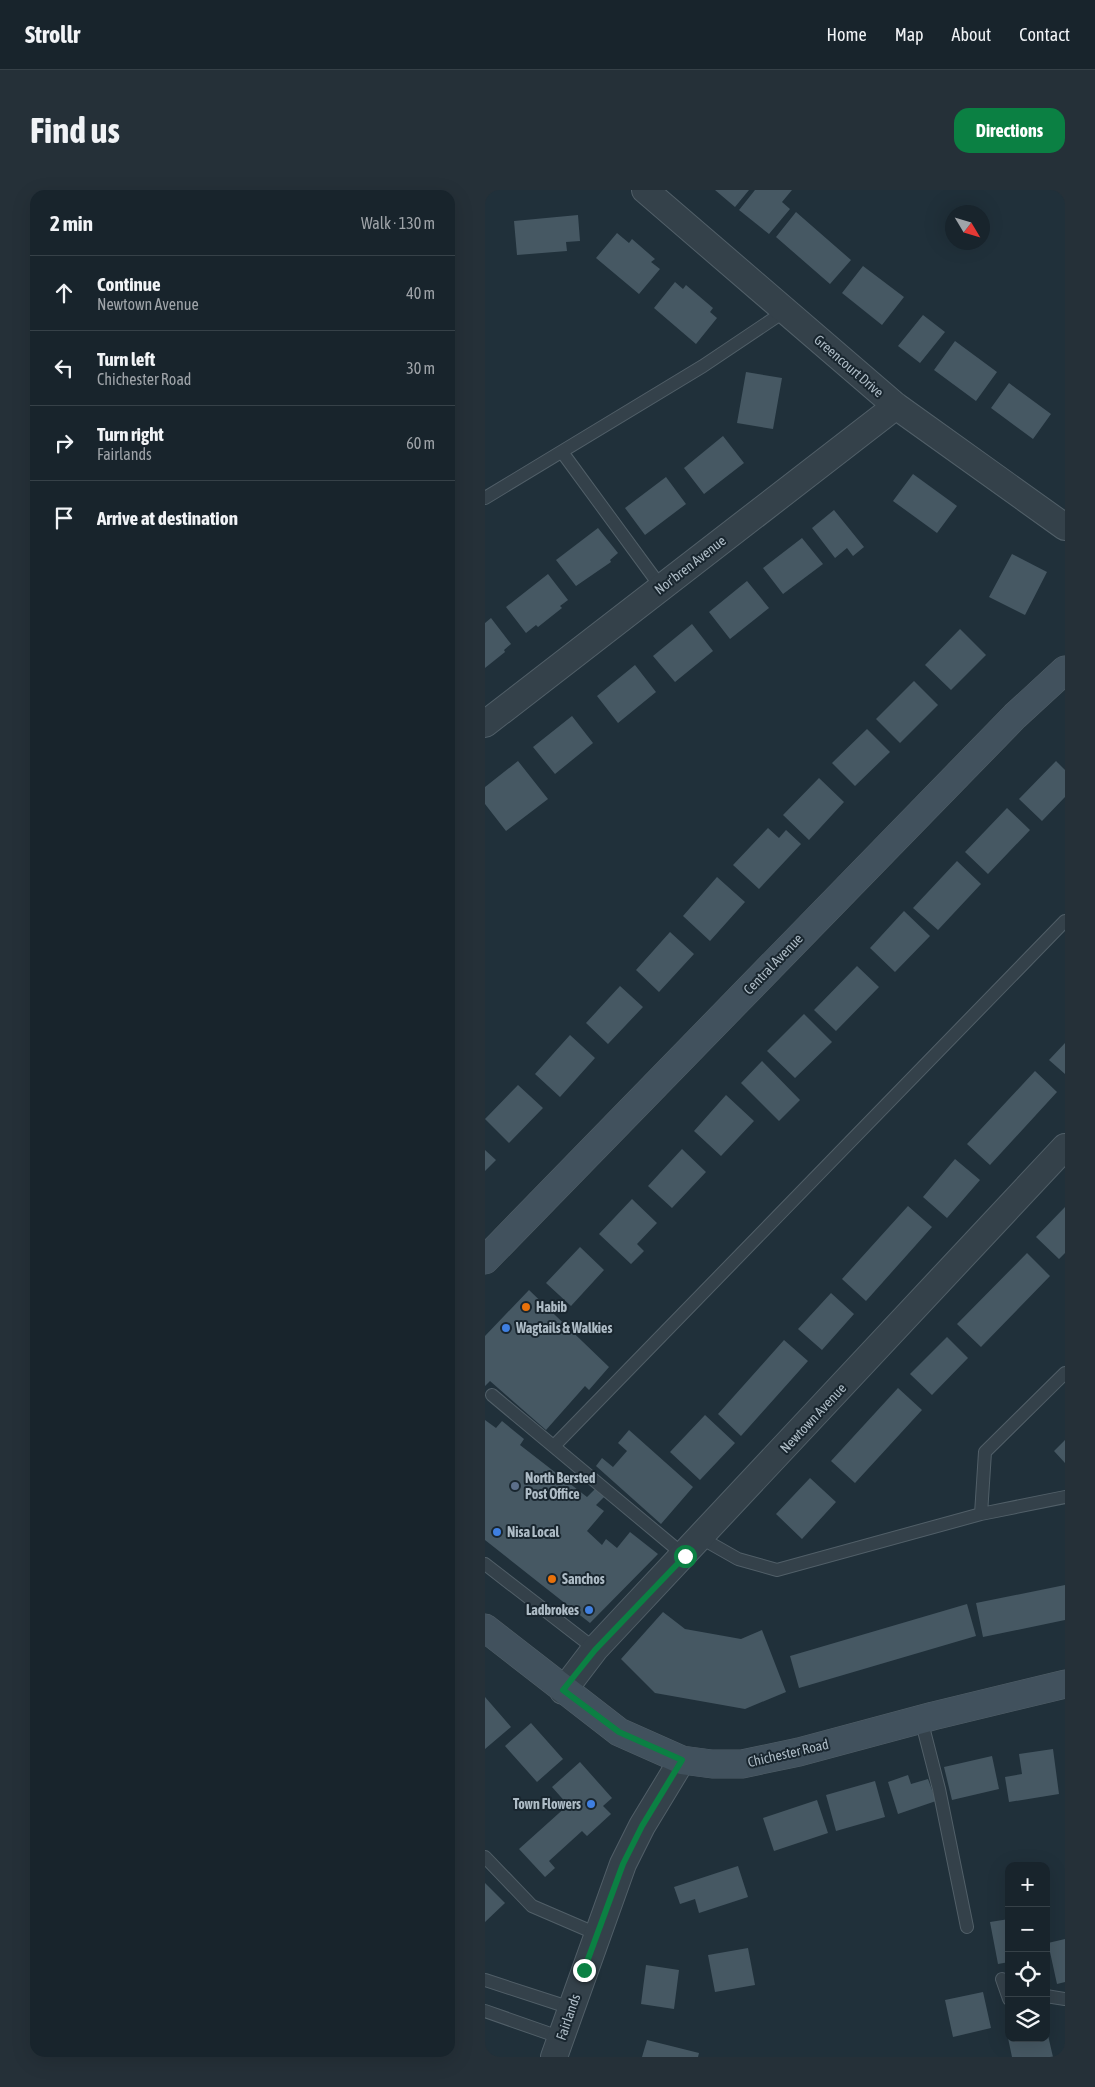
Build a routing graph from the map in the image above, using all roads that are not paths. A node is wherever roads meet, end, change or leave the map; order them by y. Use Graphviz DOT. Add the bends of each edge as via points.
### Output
graph roads {
  1 [pos="645,190"];
  2 [pos="785,311"];
  3 [pos="896,406"];
  4 [pos="561,452"];
  5 [pos="485,498"];
  6 [pos="1065,527"];
  7 [pos="661,587"];
  8 [pos="1065,670"];
  9 [pos="485,724"];
  10 [pos="1065,921"];
  11 [pos="1065,1147"];
  12 [pos="485,1260"];
  13 [pos="1065,1373"];
  14 [pos="492,1395"];
  15 [pos="554,1446"];
  16 [pos="1065,1497"];
  17 [pos="981,1514"];
  18 [pos="693,1547"];
  19 [pos="485,1564"];
  20 [pos="485,1628"];
  21 [pos="595,1650"];
  22 [pos="1065,1684"];
  23 [pos="563,1690"];
  24 [pos="921,1719"];
  25 [pos="682,1760"];
  26 [pos="485,1857"];
  27 [pos="967,1927"];
  28 [pos="597,1934"];
  29 [pos="1002,1979"];
  30 [pos="485,1980"];
  31 [pos="1008,1997"];
  32 [pos="1050,1997"];
  33 [pos="1065,1999"];
  34 [pos="571,2008"];
  35 [pos="485,2011"];
  36 [pos="558,2047"];
  1 -- 2 [label="street, Greencourt Drive"];
  2 -- 3 [label="street, Greencourt Drive"];
  2 -- 4 [label="lane" via="703,366"];
  3 -- 6 [label="street, Greencourt Drive"];
  3 -- 7 [label="street, Nor'bren Avenue"];
  4 -- 5 [label="lane"];
  4 -- 7 [label="lane"];
  7 -- 9 [label="street, Nor'bren Avenue"];
  8 -- 12 [label="street, Central Avenue" via="1015,716"];
  10 -- 15 [label="lane"];
  11 -- 18 [label="street, Newtown Avenue"];
  13 -- 17 [label="lane" via="985,1452"];
  14 -- 15 [label="lane"];
  15 -- 18 [label="lane"];
  16 -- 17 [label="lane"];
  17 -- 18 [label="lane" via="777,1570"];
  18 -- 21 [label="street, Newtown Avenue"];
  19 -- 21 [label="lane"];
  20 -- 23 [label="street, Chichester Road"];
  21 -- 23 [label="street, Newtown Avenue"];
  22 -- 24 [label="street, Chichester Road"];
  23 -- 25 [label="street, Chichester Road" via="619,1732"];
  24 -- 25 [label="street, Chichester Road" via="742,1764"];
  24 -- 27 [label="lane" via="939,1788"];
  25 -- 28 [label="street, Fairlands" via="623,1864"];
  26 -- 28 [label="lane" via="532,1906"];
  28 -- 34 [label="street, Fairlands"];
  29 -- 31 [label="lane"];
  30 -- 34 [label="lane"];
  32 -- 33 [label="lane"];
  34 -- 36 [label="street, Fairlands"];
  35 -- 36 [label="lane"];
}
